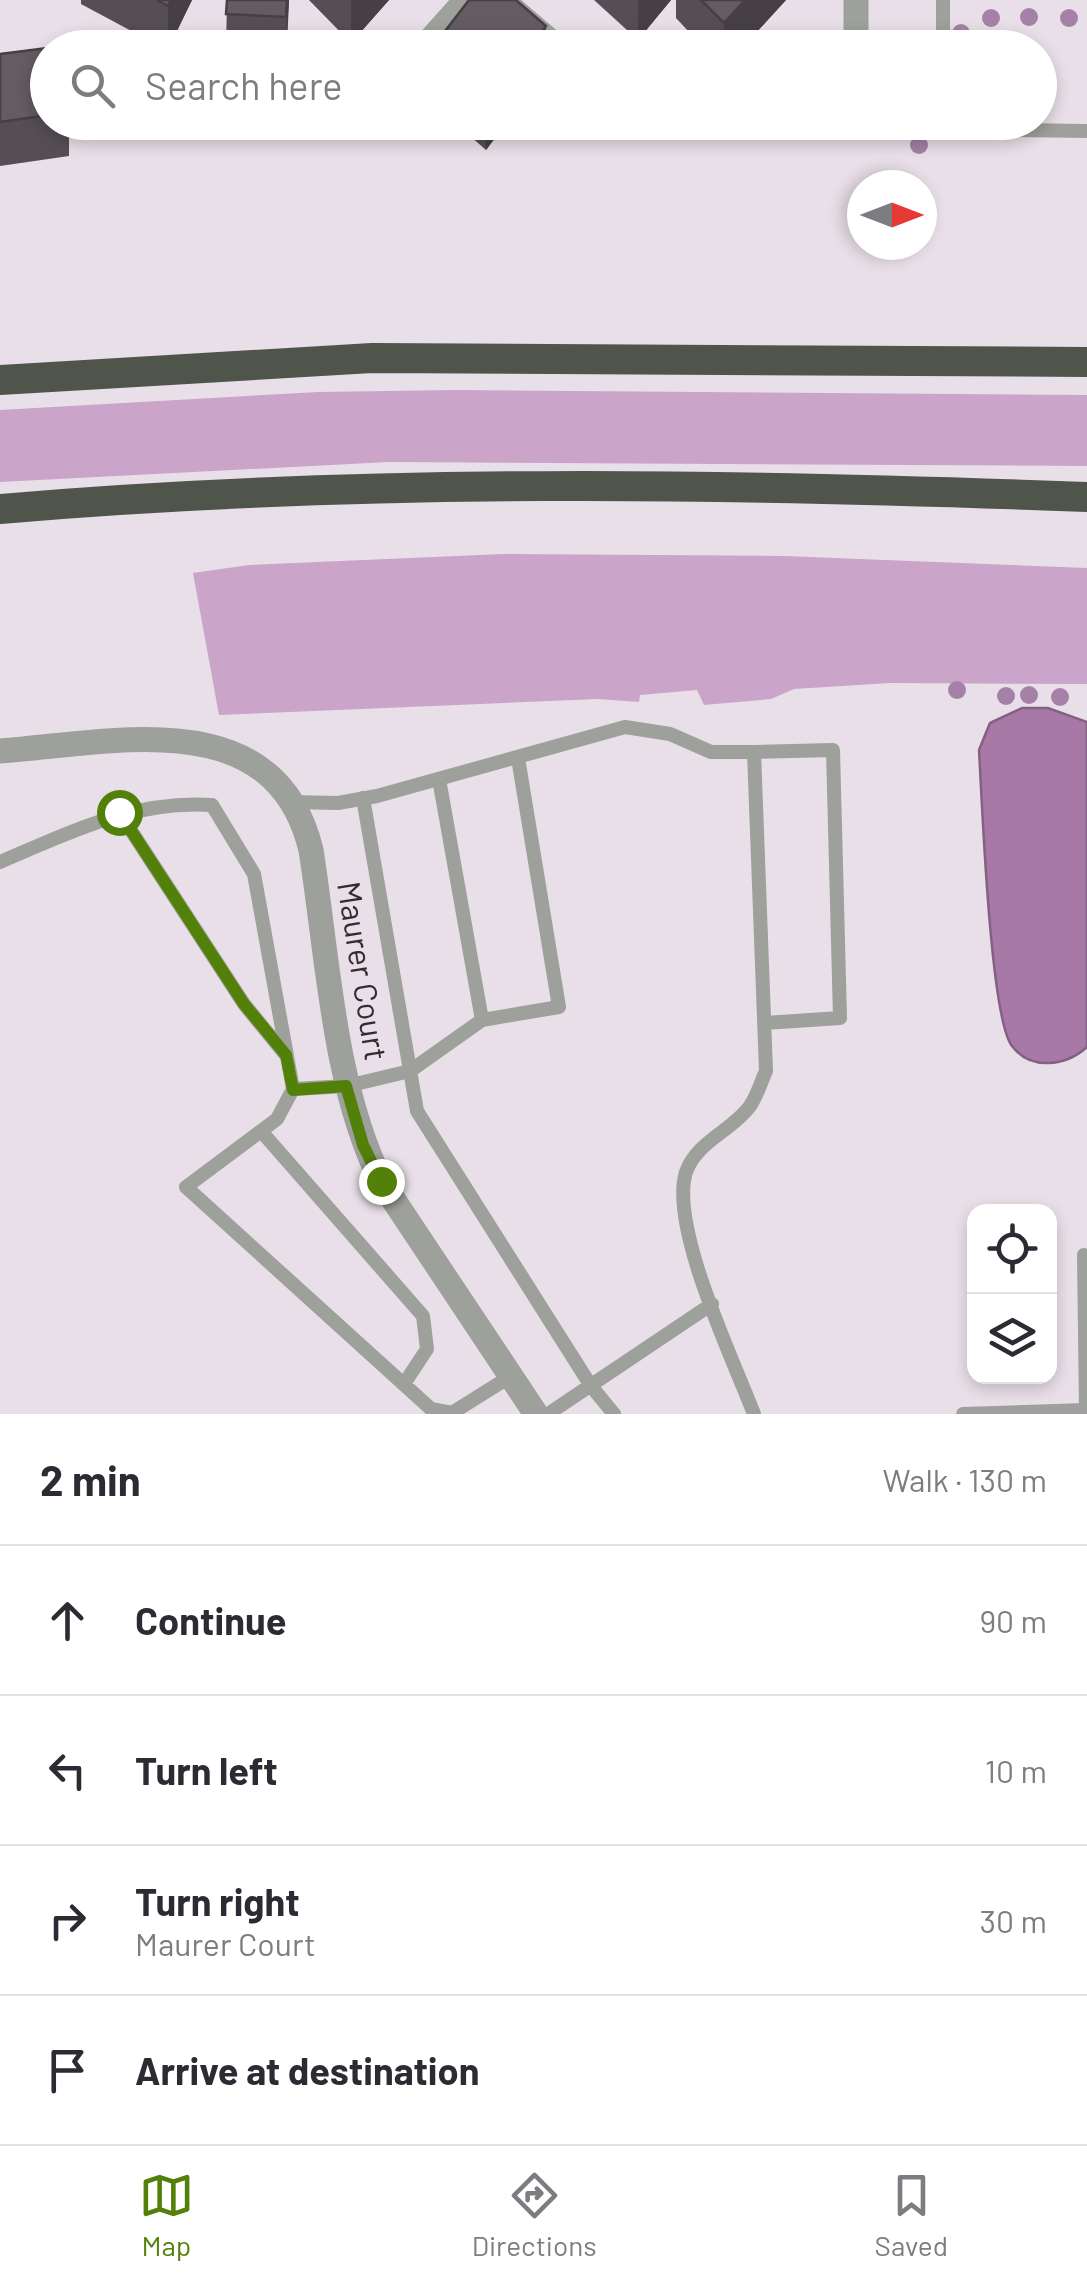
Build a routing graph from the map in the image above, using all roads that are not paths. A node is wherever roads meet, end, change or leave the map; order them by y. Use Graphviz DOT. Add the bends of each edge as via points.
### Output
graph roads {
  1 [pos="466,0"];
  2 [pos="502,0"];
  3 [pos="856,0"];
  4 [pos="943,0"];
  5 [pos="439,30"];
  6 [pos="537,30"];
  7 [pos="856,30"];
  8 [pos="943,30"];
  9 [pos="1057,131"];
  10 [pos="1087,131"];
  11 [pos="1087,362"];
  12 [pos="0,380"];
  13 [pos="1087,497"];
  14 [pos="0,509"];
  15 [pos="0,752"];
  16 [pos="754,752"];
  17 [pos="518,758"];
  18 [pos="439,779"];
  19 [pos="364,798"];
  20 [pos="290,802"];
  21 [pos="119,812"];
  22 [pos="0,862"];
  23 [pos="482,1020"];
  24 [pos="766,1022"];
  25 [pos="286,1055"];
  26 [pos="410,1071"];
  27 [pos="346,1086"];
  28 [pos="293,1090"];
  29 [pos="261,1131"];
  30 [pos="1084,1255"];
  31 [pos="712,1304"];
  32 [pos="511,1376"];
  33 [pos="404,1384"];
  34 [pos="591,1386"];
  35 [pos="1086,1412"];
  36 [pos="536,1414"];
  37 [pos="548,1414"];
  38 [pos="614,1414"];
  39 [pos="754,1414"];
  40 [pos="962,1414"];
  1 -- 5 [label="street"];
  2 -- 6 [label="street"];
  3 -- 7 [label="street"];
  4 -- 8 [label="lane"];
  9 -- 10 [label="lane"];
  11 -- 12 [label="highway" via="372,358"];
  13 -- 14 [label="highway" via="418,487"];
  15 -- 20 [label="street, Maurer Court" via="164,739 203,744 242,754 279,783"];
  16 -- 17 [label="lane" via="712,752 670,734 625,728"];
  16 -- 24 [label="lane"];
  16 -- 24 [label="lane" via="834,750 840,1018"];
  17 -- 18 [label="lane"];
  17 -- 23 [label="lane" via="559,1007"];
  18 -- 19 [label="lane"];
  18 -- 23 [label="lane"];
  19 -- 20 [label="lane"];
  19 -- 26 [label="lane"];
  20 -- 27 [label="street, Maurer Court" via="311,850"];
  21 -- 22 [label="lane"];
  21 -- 25 [label="lane" via="244,1004"];
  21 -- 25 [label="lane" via="172,802 212,804 254,874"];
  23 -- 26 [label="lane"];
  24 -- 31 [label="lane" via="766,1072 749,1108 699,1151 686,1172 682,1206"];
  25 -- 28 [label="lane"];
  26 -- 27 [label="lane"];
  26 -- 34 [label="lane" via="416,1111"];
  27 -- 28 [label="lane"];
  27 -- 32 [label="street, Maurer Court" via="381,1181"];
  28 -- 29 [label="lane" via="277,1119"];
  29 -- 33 [label="lane" via="423,1316 427,1349"];
  29 -- 33 [label="lane" via="186,1187"];
  30 -- 35 [label="lane"];
  31 -- 34 [label="lane"];
  31 -- 39 [label="lane"];
  32 -- 33 [label="lane" via="452,1412 432,1409"];
  32 -- 36 [label="street, Maurer Court"];
  34 -- 37 [label="lane"];
  34 -- 38 [label="lane"];
  35 -- 40 [label="lane"];
}
